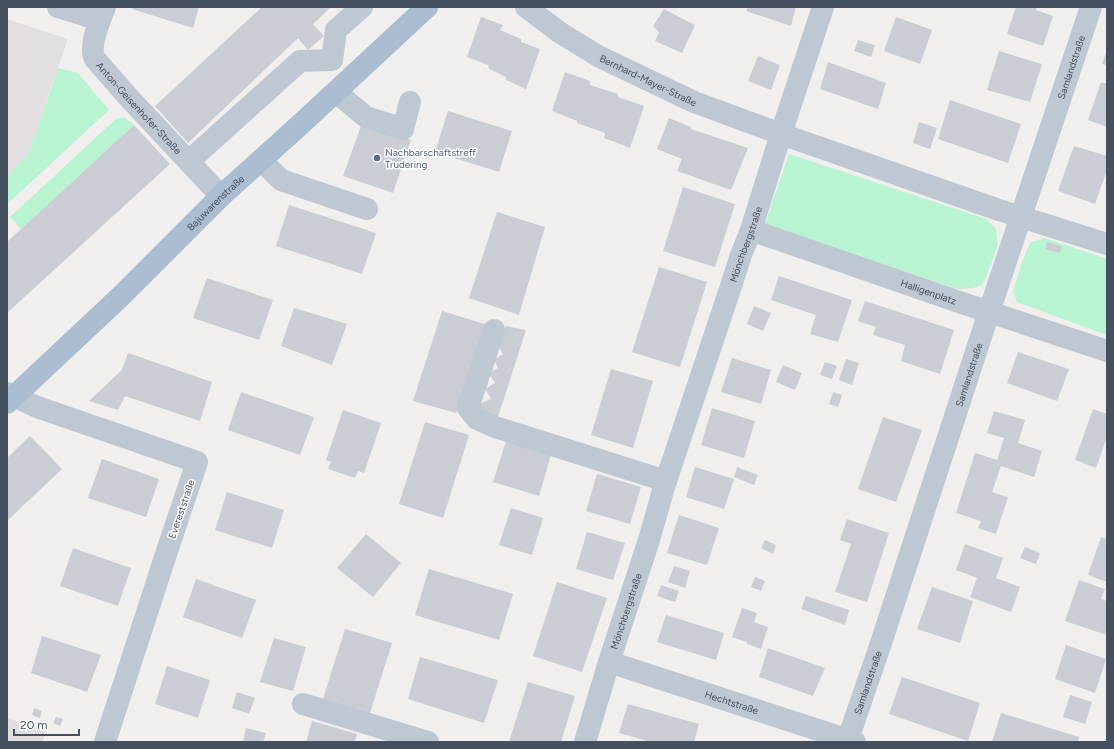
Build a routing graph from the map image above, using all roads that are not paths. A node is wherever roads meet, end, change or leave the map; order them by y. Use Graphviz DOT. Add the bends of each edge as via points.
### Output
graph roads {
  1 [pos="58,7"];
  2 [pos="362,7"];
  3 [pos="427,7"];
  4 [pos="526,7"];
  5 [pos="823,7"];
  6 [pos="1091,7"];
  7 [pos="103,14"];
  8 [pos="336,92"];
  9 [pos="410,102"];
  10 [pos="781,134"];
  11 [pos="261,160"];
  12 [pos="189,161"];
  13 [pos="221,196"];
  14 [pos="367,209"];
  15 [pos="1021,217"];
  16 [pos="751,230"];
  17 [pos="1107,244"];
  18 [pos="990,312"];
  19 [pos="494,330"];
  20 [pos="1107,351"];
  21 [pos="9,397"];
  22 [pos="666,481"];
  23 [pos="609,662"];
  24 [pos="303,704"];
  25 [pos="850,741"];
  26 [pos="105,742"];
  27 [pos="428,742"];
  28 [pos="585,742"];
  1 -- 7 [label="street"];
  2 -- 12 [label="street" via="336,30 332,60 300,61"];
  3 -- 8 [label="main road, Bajuwarenstraße"];
  4 -- 10 [label="street, Bernhard-Mayer-Straße" via="559,32 598,56 694,102"];
  5 -- 10 [label="street, Mönchbergstraße"];
  6 -- 15 [label="street, Samlandstraße"];
  7 -- 12 [label="street, Anton-Geisenhofer-Straße" via="93,43 92,52 95,59"];
  8 -- 9 [label="street" via="366,117 403,129"];
  8 -- 11 [label="main road, Bajuwarenstraße"];
  10 -- 15 [label="street"];
  10 -- 16 [label="street, Mönchbergstraße"];
  11 -- 13 [label="main road, Bajuwarenstraße"];
  11 -- 14 [label="street" via="281,180"];
  12 -- 13 [label="street, Anton-Geisenhofer-Straße"];
  13 -- 21 [label="main road, Bajuwarenstraße" via="120,297"];
  15 -- 17 [label="street"];
  15 -- 18 [label="street, Samlandstraße"];
  16 -- 18 [label="street, Halligenplatz"];
  16 -- 22 [label="street, Mönchbergstraße"];
  18 -- 20 [label="street, Halligenplatz"];
  18 -- 25 [label="street, Samlandstraße"];
  19 -- 22 [label="street" via="468,408 477,420"];
  21 -- 26 [label="street, Evereststraße" via="197,462"];
  22 -- 23 [label="street, Mönchbergstraße"];
  23 -- 25 [label="street, Hechtstraße"];
  23 -- 28 [label="street, Mönchbergstraße"];
  24 -- 27 [label="street"];
}
